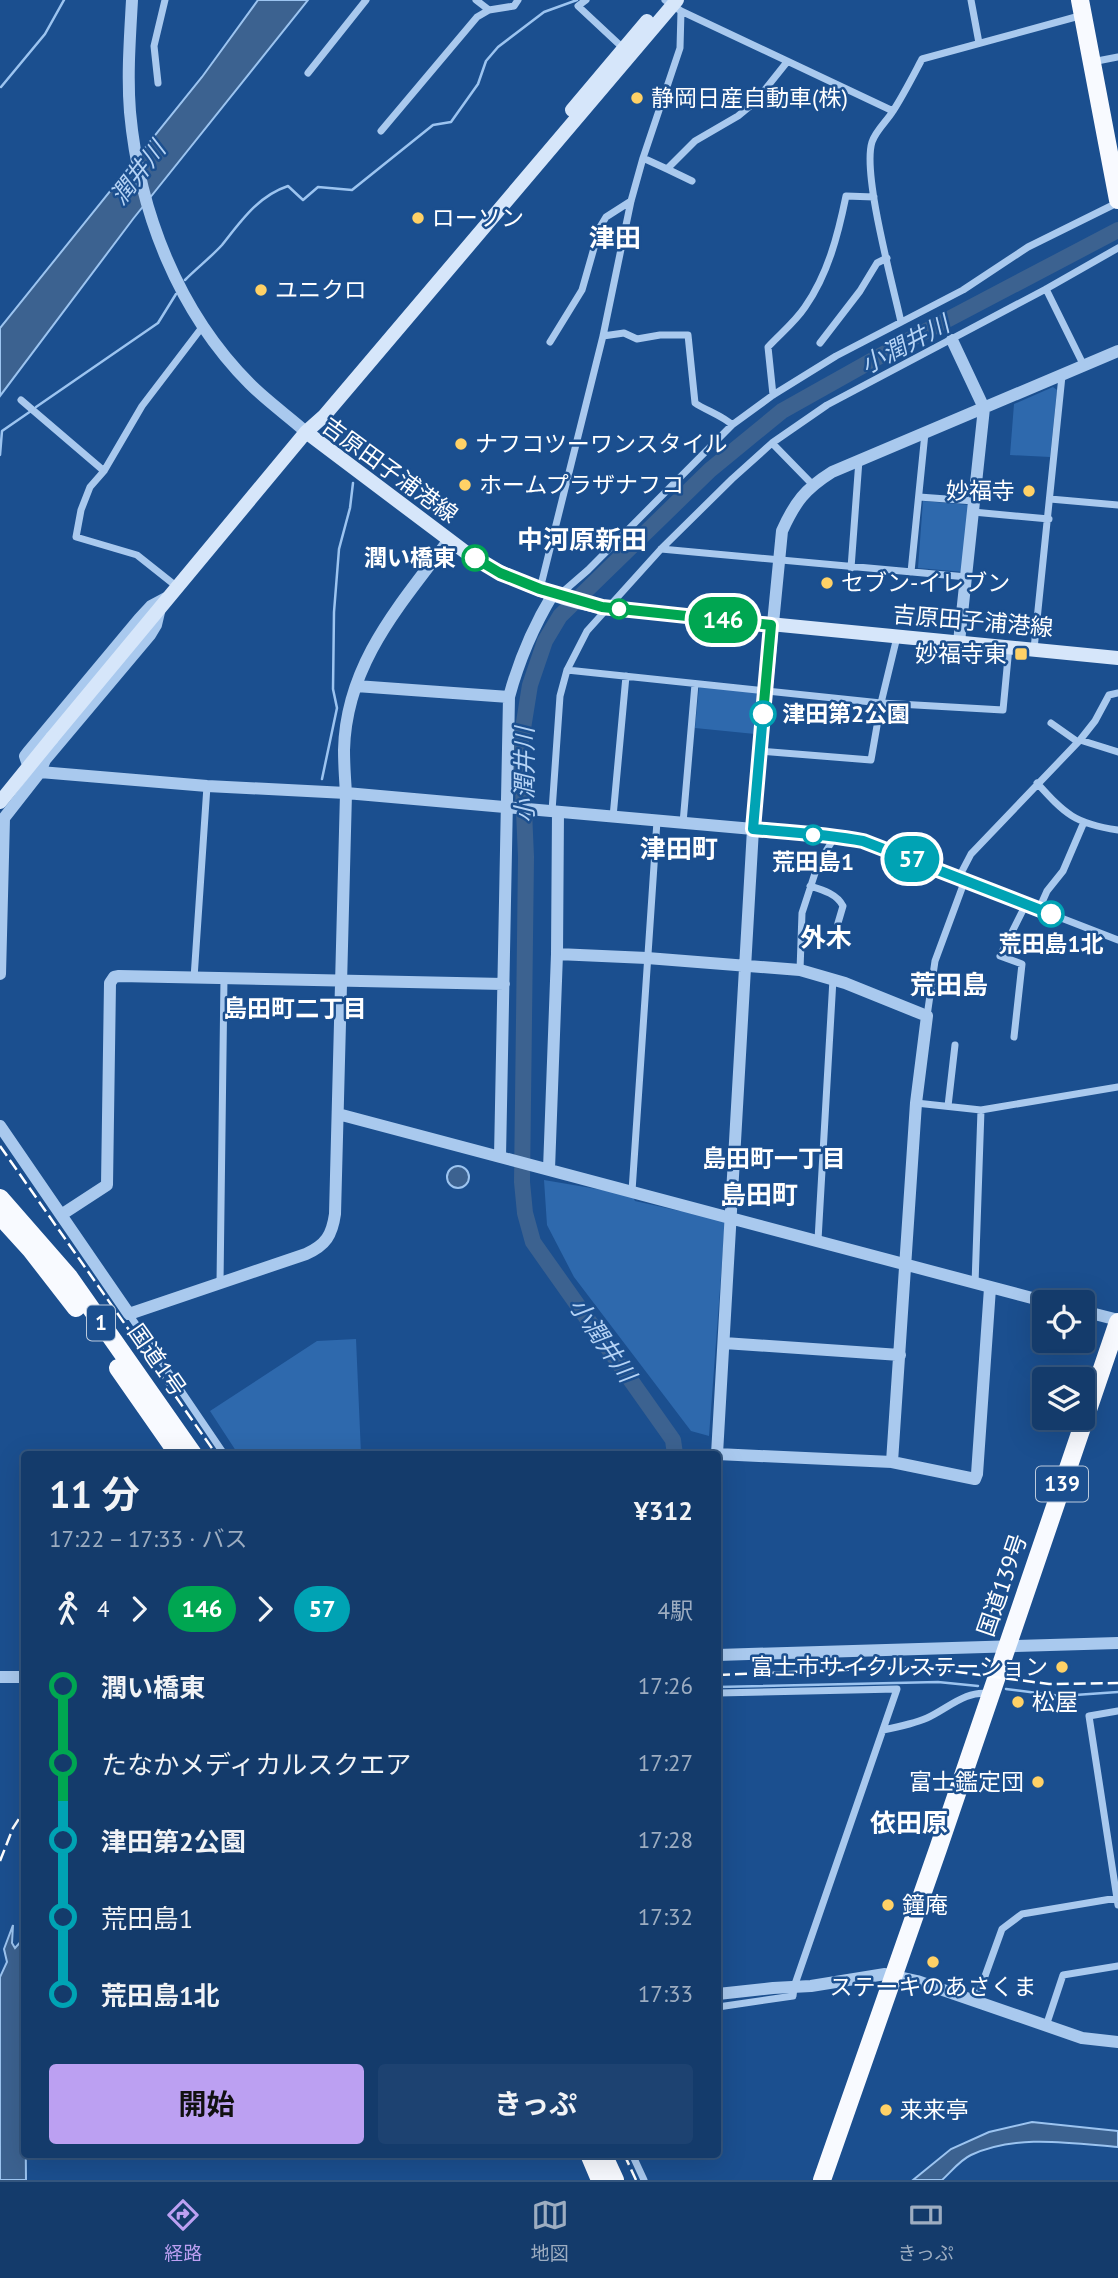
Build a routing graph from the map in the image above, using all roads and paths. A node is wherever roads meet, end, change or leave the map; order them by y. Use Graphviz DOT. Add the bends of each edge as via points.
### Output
graph roads {
  1 [pos="132,0"];
  2 [pos="165,0"];
  3 [pos="366,0"];
  4 [pos="476,0"];
  5 [pos="518,0"];
  6 [pos="570,0"];
  7 [pos="586,0"];
  8 [pos="971,0"];
  9 [pos="673,3"];
  10 [pos="578,6"];
  11 [pos="1082,7"];
  12 [pos="489,10"];
  13 [pos="979,43"];
  14 [pos="623,48"];
  15 [pos="1118,57"];
  16 [pos="787,62"];
  17 [pos="1092,62"];
  18 [pos="308,73"];
  19 [pos="158,83"];
  20 [pos="893,111"];
  21 [pos="381,131"];
  22 [pos="643,158"];
  23 [pos="667,169"];
  24 [pos="692,181"];
  25 [pos="874,197"];
  26 [pos="631,201"];
  27 [pos="1118,201"];
  28 [pos="1118,248"];
  29 [pos="887,258"];
  30 [pos="1046,289"];
  31 [pos="901,322"];
  32 [pos="202,326"];
  33 [pos="603,336"];
  34 [pos="952,340"];
  35 [pos="550,342"];
  36 [pos="820,344"];
  37 [pos="1118,351"];
  38 [pos="1084,366"];
  39 [pos="1062,376"];
  40 [pos="773,395"];
  41 [pos="21,400"];
  42 [pos="984,408"];
  43 [pos="732,425"];
  44 [pos="306,432"];
  45 [pos="925,433"];
  46 [pos="772,443"];
  47 [pos="859,459"];
  48 [pos="104,471"];
  49 [pos="812,484"];
  50 [pos="919,497"];
  51 [pos="1050,499"];
  52 [pos="1118,505"];
  53 [pos="974,507"];
  54 [pos="1049,519"];
  55 [pos="448,541"];
  56 [pos="662,549"];
  57 [pos="778,560"];
  58 [pos="851,568"];
  59 [pos="911,572"];
  60 [pos="967,577"];
  61 [pos="173,591"];
  62 [pos="553,594"];
  63 [pos="160,608"];
  64 [pos="605,608"];
  65 [pos="771,625"];
  66 [pos="897,636"];
  67 [pos="959,642"];
  68 [pos="1009,647"];
  69 [pos="1034,649"];
  70 [pos="1118,658"];
  71 [pos="567,670"];
  72 [pos="626,676"];
  73 [pos="695,684"];
  74 [pos="356,686"];
  75 [pos="765,691"];
  76 [pos="1118,693"];
  77 [pos="509,697"];
  78 [pos="881,703"];
  79 [pos="1051,723"];
  80 [pos="1079,741"];
  81 [pos="760,751"];
  82 [pos="1118,752"];
  83 [pos="40,772"];
  84 [pos="1037,783"];
  85 [pos="207,786"];
  86 [pos="346,793"];
  87 [pos="0,802"];
  88 [pos="508,807"];
  89 [pos="555,811"];
  90 [pos="613,817"];
  91 [pos="657,821"];
  92 [pos="1084,822"];
  93 [pos="682,823"];
  94 [pos="753,829"];
  95 [pos="1118,830"];
  96 [pos="836,835"];
  97 [pos="962,878"];
  98 [pos="810,886"];
  99 [pos="1026,904"];
  100 [pos="1039,909"];
  101 [pos="838,923"];
  102 [pos="1118,940"];
  103 [pos="557,954"];
  104 [pos="647,958"];
  105 [pos="745,967"];
  106 [pos="800,970"];
  107 [pos="0,974"];
  108 [pos="194,978"];
  109 [pos="224,978"];
  110 [pos="833,979"];
  111 [pos="341,982"];
  112 [pos="504,984"];
  113 [pos="927,1016"];
  114 [pos="1014,1037"];
  115 [pos="955,1045"];
  116 [pos="1118,1087"];
  117 [pos="916,1103"];
  118 [pos="948,1106"];
  119 [pos="981,1110"];
  120 [pos="338,1114"];
  121 [pos="0,1126"];
  122 [pos="504,1158"];
  123 [pos="547,1169"];
  124 [pos="632,1191"];
  125 [pos="0,1198"];
  126 [pos="61,1215"];
  127 [pos="0,1216"];
  128 [pos="730,1217"];
  129 [pos="818,1240"];
  130 [pos="904,1263"];
  131 [pos="220,1283"];
  132 [pos="975,1284"];
  133 [pos="990,1288"];
  134 [pos="1032,1298"];
  135 [pos="129,1314"];
  136 [pos="1095,1314"];
  137 [pos="1118,1321"];
  138 [pos="724,1343"];
  139 [pos="900,1355"];
  140 [pos="176,1451"];
  141 [pos="191,1451"];
  142 [pos="222,1451"];
  143 [pos="718,1451"];
  144 [pos="721,1454"];
  145 [pos="892,1462"];
  146 [pos="1118,1643"];
  147 [pos="1007,1647"];
  148 [pos="721,1655"];
  149 [pos="21,1676"];
  150 [pos="0,1677"];
  151 [pos="721,1693"];
  152 [pos="991,1694"];
  153 [pos="1118,1711"];
  154 [pos="883,1730"];
  155 [pos="1117,1902"];
  156 [pos="1118,1966"];
  157 [pos="894,1975"];
  158 [pos="794,1987"];
  159 [pos="721,1994"];
  160 [pos="976,2001"];
  161 [pos="721,2007"];
  162 [pos="1046,2025"];
  163 [pos="1118,2042"];
  164 [pos="591,2158"];
  165 [pos="605,2158"];
  166 [pos="634,2158"];
  167 [pos="600,2180"];
  168 [pos="615,2180"];
  169 [pos="644,2180"];
  170 [pos="822,2180"];
  1 -- 32 [label="street" via="131,120 140,184 150,217"];
  2 -- 19 [label="street" via="154,46"];
  3 -- 18 [label="street"];
  4 -- 12 [label="street"];
  5 -- 12 [label="street" via="514,6"];
  6 -- 10 [label="street"];
  7 -- 10 [label="street"];
  8 -- 13 [label="street"];
  9 -- 14 [label="main road"];
  9 -- 16 [label="street"];
  9 -- 22 [label="street" via="680,48"];
  9 -- 44 [label="main road" via="340,398"];
  10 -- 14 [label="street"];
  11 -- 13 [label="street"];
  11 -- 17 [label="highway"];
  12 -- 21 [label="street" via="477,17"];
  13 -- 20 [label="street" via="922,59"];
  14 -- 44 [label="main road" via="365,355"];
  15 -- 17 [label="street"];
  16 -- 20 [label="street"];
  16 -- 23 [label="street" via="755,102 695,141"];
  17 -- 27 [label="highway"];
  20 -- 25 [label="street" via="872,142"];
  22 -- 23 [label="street"];
  22 -- 26 [label="street"];
  23 -- 24 [label="street"];
  25 -- 29 [label="street"];
  25 -- 40 [label="street" via="846,196 830,257 816,288 768,347"];
  26 -- 33 [label="street"];
  26 -- 35 [label="street" via="606,217 600,227 582,290"];
  27 -- 31 [label="street" via="1028,247 963,290"];
  28 -- 30 [label="street"];
  29 -- 31 [label="street"];
  29 -- 36 [label="street" via="877,263"];
  30 -- 34 [label="street"];
  30 -- 38 [label="street"];
  31 -- 40 [label="street"];
  32 -- 44 [label="street" via="250,384"];
  32 -- 48 [label="street" via="142,406"];
  33 -- 43 [label="street" via="688,335 695,403"];
  33 -- 62 [label="street"];
  34 -- 42 [label="street"];
  34 -- 46 [label="street" via="827,405"];
  37 -- 38 [label="street"];
  38 -- 39 [label="street"];
  39 -- 42 [label="street"];
  39 -- 51 [label="street"];
  40 -- 43 [label="street"];
  41 -- 48 [label="street"];
  42 -- 45 [label="street"];
  42 -- 53 [label="street"];
  43 -- 62 [label="street" via="588,570"];
  44 -- 55 [label="main road, 吉原田子浦港線"];
  44 -- 61 [label="main road, 吉原田子浦港線"];
  45 -- 47 [label="street"];
  45 -- 50 [label="street"];
  46 -- 49 [label="street"];
  46 -- 56 [label="street"];
  47 -- 49 [label="street"];
  47 -- 58 [label="street"];
  48 -- 61 [label="street" via="90,487 76,537 137,555"];
  49 -- 57 [label="street" via="794,505 782,531"];
  50 -- 53 [label="street"];
  50 -- 59 [label="street"];
  51 -- 52 [label="street"];
  51 -- 54 [label="street"];
  53 -- 54 [label="street"];
  53 -- 60 [label="street"];
  54 -- 69 [label="street"];
  55 -- 62 [label="main road, 吉原田子浦港線" via="500,573"];
  55 -- 74 [label="street" via="382,629"];
  56 -- 57 [label="street"];
  56 -- 64 [label="street"];
  57 -- 58 [label="street"];
  57 -- 65 [label="street"];
  58 -- 59 [label="street"];
  59 -- 60 [label="street"];
  60 -- 67 [label="street"];
  61 -- 63 [label="main road, 吉原田子浦港線"];
  61 -- 83 [label="street" via="151,606 27,751 25,760"];
  62 -- 64 [label="main road, 吉原田子浦港線"];
  62 -- 77 [label="street" via="534,626"];
  63 -- 83 [label="street" via="150,635 45,760"];
  63 -- 87 [label="main road, 吉原田子浦港線, bridge"];
  64 -- 65 [label="main road, 吉原田子浦港線"];
  64 -- 71 [label="street"];
  65 -- 66 [label="main road, 吉原田子浦港線"];
  65 -- 75 [label="street"];
  66 -- 67 [label="main road, 吉原田子浦港線"];
  66 -- 78 [label="street"];
  67 -- 68 [label="main road, 吉原田子浦港線"];
  68 -- 69 [label="main road, 吉原田子浦港線"];
  68 -- 78 [label="street" via="1003,710"];
  69 -- 70 [label="main road, 吉原田子浦港線"];
  71 -- 72 [label="street"];
  71 -- 89 [label="street" via="556,727"];
  72 -- 73 [label="street"];
  72 -- 90 [label="street"];
  73 -- 75 [label="street"];
  73 -- 93 [label="street"];
  74 -- 77 [label="street"];
  74 -- 86 [label="street" via="344,750"];
  75 -- 78 [label="street"];
  75 -- 81 [label="street"];
  76 -- 80 [label="street" via="1109,695"];
  77 -- 88 [label="street"];
  78 -- 81 [label="street" via="871,760"];
  79 -- 80 [label="street"];
  80 -- 82 [label="street"];
  80 -- 84 [label="street"];
  81 -- 94 [label="street"];
  83 -- 85 [label="street"];
  83 -- 107 [label="street" via="4,818"];
  84 -- 92 [label="street" via="1063,812"];
  84 -- 97 [label="street" via="971,854"];
  85 -- 86 [label="street"];
  85 -- 108 [label="street"];
  86 -- 88 [label="street"];
  86 -- 111 [label="street"];
  88 -- 89 [label="street"];
  88 -- 112 [label="street"];
  89 -- 90 [label="street"];
  89 -- 103 [label="street"];
  90 -- 91 [label="street"];
  91 -- 93 [label="street"];
  91 -- 104 [label="street"];
  92 -- 95 [label="street"];
  92 -- 100 [label="street" via="1063,871"];
  93 -- 94 [label="street"];
  94 -- 96 [label="street"];
  94 -- 105 [label="street"];
  96 -- 97 [label="street"];
  96 -- 98 [label="street"];
  97 -- 99 [label="street"];
  97 -- 113 [label="street" via="935,961"];
  98 -- 101 [label="street" via="841,901"];
  98 -- 106 [label="street" via="802,914"];
  99 -- 100 [label="street"];
  99 -- 114 [label="street" via="1000,956 1022,964"];
  100 -- 102 [label="street"];
  103 -- 104 [label="street"];
  103 -- 123 [label="street"];
  104 -- 105 [label="street"];
  104 -- 124 [label="street"];
  105 -- 106 [label="street"];
  105 -- 128 [label="street"];
  106 -- 110 [label="street"];
  108 -- 109 [label="street"];
  108 -- 126 [label="street" via="119,976 110,983 107,1185"];
  109 -- 111 [label="street"];
  109 -- 131 [label="street"];
  110 -- 113 [label="street"];
  110 -- 129 [label="street"];
  111 -- 112 [label="street"];
  111 -- 120 [label="street"];
  112 -- 122 [label="street"];
  113 -- 117 [label="street"];
  115 -- 118 [label="street"];
  116 -- 119 [label="street"];
  117 -- 118 [label="street"];
  117 -- 130 [label="street"];
  118 -- 119 [label="street"];
  119 -- 132 [label="street"];
  120 -- 122 [label="street"];
  120 -- 131 [label="street" via="335,1214 327,1241 306,1254"];
  121 -- 126 [label="street"];
  122 -- 123 [label="street"];
  123 -- 124 [label="street"];
  124 -- 128 [label="street"];
  125 -- 141 [label="highway, 国道1号 / 1" via="69,1277"];
  126 -- 135 [label="street"];
  127 -- 140 [label="highway, 国道1号 / 1" via="55,1279"];
  128 -- 129 [label="street"];
  128 -- 138 [label="street"];
  129 -- 130 [label="street"];
  130 -- 132 [label="street"];
  130 -- 139 [label="street"];
  131 -- 135 [label="street"];
  132 -- 133 [label="street"];
  133 -- 134 [label="street"];
  133 -- 145 [label="street" via="978,1474 975,1479"];
  135 -- 142 [label="street"];
  136 -- 137 [label="street"];
  137 -- 147 [label="highway, 国道139号 / 139"];
  138 -- 139 [label="street"];
  138 -- 143 [label="street"];
  139 -- 145 [label="street"];
  144 -- 145 [label="street"];
  146 -- 147 [label="street"];
  147 -- 148 [label="street"];
  147 -- 152 [label="highway, 国道139号 / 139"];
  149 -- 150 [label="street"];
  151 -- 154 [label="street" via="897,1689"];
  152 -- 154 [label="street" via="976,1693 907,1726"];
  152 -- 157 [label="highway, 国道139号 / 139"];
  153 -- 155 [label="street" via="1089,1716"];
  154 -- 158 [label="street"];
  155 -- 160 [label="street" via="1022,1914 1002,1929"];
  156 -- 162 [label="street" via="1063,1975"];
  157 -- 158 [label="street"];
  157 -- 160 [label="street"];
  157 -- 170 [label="highway, 国道139号 / 139"];
  158 -- 159 [label="street"];
  158 -- 161 [label="street" via="793,1996"];
  160 -- 162 [label="street"];
  162 -- 163 [label="street" via="1082,2038"];
  164 -- 167 [label="highway"];
  165 -- 168 [label="highway"];
  166 -- 169 [label="street"];
}
